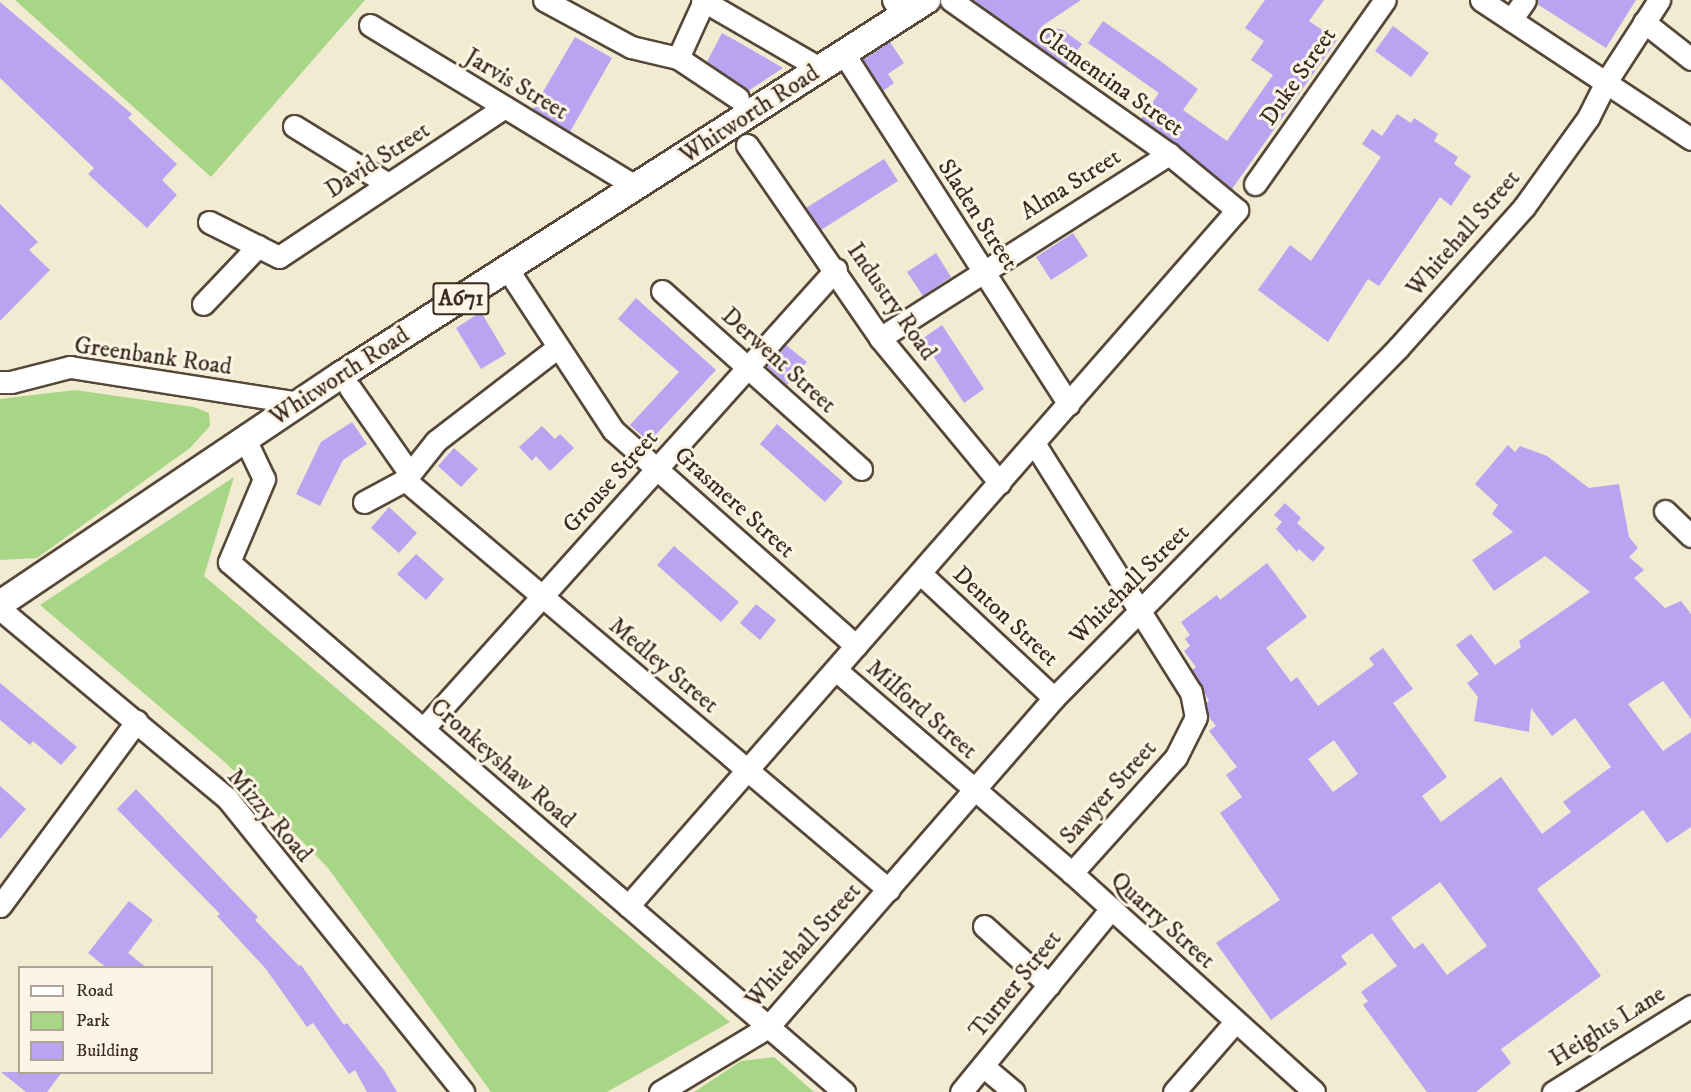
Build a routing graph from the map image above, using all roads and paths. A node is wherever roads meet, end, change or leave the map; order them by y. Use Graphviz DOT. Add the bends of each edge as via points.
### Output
graph roads {
  1 [pos="544,0"];
  2 [pos="927,0"];
  3 [pos="951,0"];
  4 [pos="1385,0"];
  5 [pos="1481,0"];
  6 [pos="1525,0"];
  7 [pos="1659,0"];
  8 [pos="703,1"];
  9 [pos="899,7"];
  10 [pos="1511,21"];
  11 [pos="1644,22"];
  12 [pos="370,25"];
  13 [pos="844,54"];
  14 [pos="678,58"];
  15 [pos="1691,59"];
  16 [pos="821,69"];
  17 [pos="1606,82"];
  18 [pos="738,98"];
  19 [pos="505,108"];
  20 [pos="294,126"];
  21 [pos="1688,132"];
  22 [pos="747,145"];
  23 [pos="1169,154"];
  24 [pos="388,184"];
  25 [pos="1255,184"];
  26 [pos="636,188"];
  27 [pos="209,222"];
  28 [pos="258,246"];
  29 [pos="836,269"];
  30 [pos="508,270"];
  31 [pos="983,272"];
  32 [pos="662,291"];
  33 [pos="203,304"];
  34 [pos="880,338"];
  35 [pos="558,346"];
  36 [pos="748,368"];
  37 [pos="0,381"];
  38 [pos="350,388"];
  39 [pos="300,404"];
  40 [pos="1069,404"];
  41 [pos="245,439"];
  42 [pos="1034,443"];
  43 [pos="657,469"];
  44 [pos="861,469"];
  45 [pos="408,477"];
  46 [pos="1000,483"];
  47 [pos="364,502"];
  48 [pos="1665,511"];
  49 [pos="1691,536"];
  50 [pos="921,573"];
  51 [pos="542,597"];
  52 [pos="0,604"];
  53 [pos="0,609"];
  54 [pos="1141,612"];
  55 [pos="856,646"];
  56 [pos="836,670"];
  57 [pos="1054,698"];
  58 [pos="137,721"];
  59 [pos="423,729"];
  60 [pos="747,770"];
  61 [pos="974,789"];
  62 [pos="1072,873"];
  63 [pos="889,890"];
  64 [pos="0,906"];
  65 [pos="628,906"];
  66 [pos="1110,910"];
  67 [pos="984,926"];
  68 [pos="1049,985"];
  69 [pos="1691,1006"];
  70 [pos="1235,1022"];
  71 [pos="768,1027"];
  72 [pos="983,1065"];
  73 [pos="462,1092"];
  74 [pos="660,1092"];
  75 [pos="844,1092"];
  76 [pos="962,1092"];
  77 [pos="1014,1092"];
  78 [pos="1174,1092"];
  79 [pos="1314,1092"];
  80 [pos="1553,1092"];
  1 -- 14 [label="street" via="631,47"];
  2 -- 9 [label="main road, Whitworth Road / A671"];
  3 -- 23 [label="street, Clementina Street"];
  4 -- 25 [label="street, Duke Street"];
  5 -- 10 [label="street"];
  6 -- 10 [label="street"];
  7 -- 11 [label="street, Whitehall Street"];
  8 -- 14 [label="street"];
  8 -- 16 [label="street"];
  9 -- 13 [label="main road, Whitworth Road / A671"];
  10 -- 17 [label="street"];
  11 -- 15 [label="street"];
  11 -- 17 [label="street, Whitehall Street"];
  12 -- 19 [label="street, Jarvis Street"];
  13 -- 16 [label="main road, Whitworth Road / A671"];
  13 -- 31 [label="street, Sladen Street"];
  14 -- 18 [label="street"];
  16 -- 26 [label="main road, Whitworth Road / A671"];
  17 -- 21 [label="street"];
  17 -- 54 [label="street, Whitehall Street" via="1588,118 1524,207 1398,348"];
  19 -- 24 [label="street, David Street"];
  19 -- 26 [label="street, Jarvis Street"];
  20 -- 24 [label="street"];
  22 -- 29 [label="street, Industry Road"];
  23 -- 31 [label="street, Alma Street"];
  23 -- 40 [label="street, Clementina Street" via="1237,210"];
  24 -- 28 [label="street, David Street" via="279,256"];
  26 -- 30 [label="main road, Whitworth Road / A671"];
  27 -- 28 [label="street"];
  28 -- 33 [label="street"];
  29 -- 34 [label="street, Industry Road"];
  29 -- 36 [label="street, Grouse Street"];
  30 -- 35 [label="street, Grasmere Street"];
  30 -- 39 [label="main road, Whitworth Road / A671"];
  31 -- 34 [label="street, Alma Street"];
  31 -- 40 [label="street, Sladen Street"];
  32 -- 36 [label="street, Derwent Street"];
  34 -- 46 [label="street, Industry Road"];
  35 -- 43 [label="street, Grasmere Street" via="613,430"];
  35 -- 45 [label="street" via="436,441"];
  36 -- 43 [label="street, Grouse Street"];
  36 -- 44 [label="street, Derwent Street"];
  37 -- 39 [label="street, Greenbank Road" via="11,382 70,367"];
  38 -- 45 [label="street, Medley Street"];
  39 -- 41 [label="main road, Whitworth Road / A671"];
  40 -- 42 [label="street"];
  41 -- 52 [label="main road, Whitworth Road / A671"];
  41 -- 59 [label="street, Cronkeyshaw Road" via="264,479 229,562"];
  42 -- 46 [label="street"];
  42 -- 54 [label="street"];
  43 -- 51 [label="street, Grouse Street"];
  43 -- 55 [label="street, Grasmere Street"];
  45 -- 47 [label="street"];
  45 -- 51 [label="street, Medley Street"];
  46 -- 50 [label="street"];
  48 -- 49 [label="street"];
  50 -- 55 [label="street"];
  50 -- 57 [label="street, Denton Street"];
  51 -- 59 [label="street, Grouse Street"];
  51 -- 60 [label="street, Medley Street"];
  53 -- 58 [label="street, Mizzy Road"];
  54 -- 57 [label="street, Whitehall Street"];
  54 -- 62 [label="street, Sawyer Street" via="1191,692 1196,717 1184,747"];
  55 -- 56 [label="street"];
  56 -- 60 [label="street"];
  56 -- 61 [label="street, Milford Street"];
  57 -- 61 [label="street, Whitehall Street"];
  58 -- 64 [label="street"];
  58 -- 73 [label="street, Mizzy Road" via="227,798"];
  59 -- 65 [label="street, Cronkeyshaw Road"];
  60 -- 63 [label="street, Medley Street"];
  60 -- 65 [label="street"];
  61 -- 62 [label="street, Quarry Street"];
  61 -- 63 [label="street, Whitehall Street"];
  62 -- 66 [label="street, Quarry Street"];
  63 -- 71 [label="street, Whitehall Street"];
  65 -- 71 [label="street, Cronkeyshaw Road"];
  66 -- 68 [label="street, Turner Street"];
  66 -- 70 [label="street, Quarry Street"];
  67 -- 68 [label="street"];
  68 -- 72 [label="street, Turner Street"];
  69 -- 80 [label="street, Heights Lane"];
  70 -- 78 [label="street"];
  70 -- 79 [label="street, Quarry Street"];
  71 -- 74 [label="street, Whitehall Street"];
  71 -- 75 [label="street, Cronkeyshaw Road"];
  72 -- 76 [label="street, Turner Street"];
  72 -- 77 [label="street"];
}
